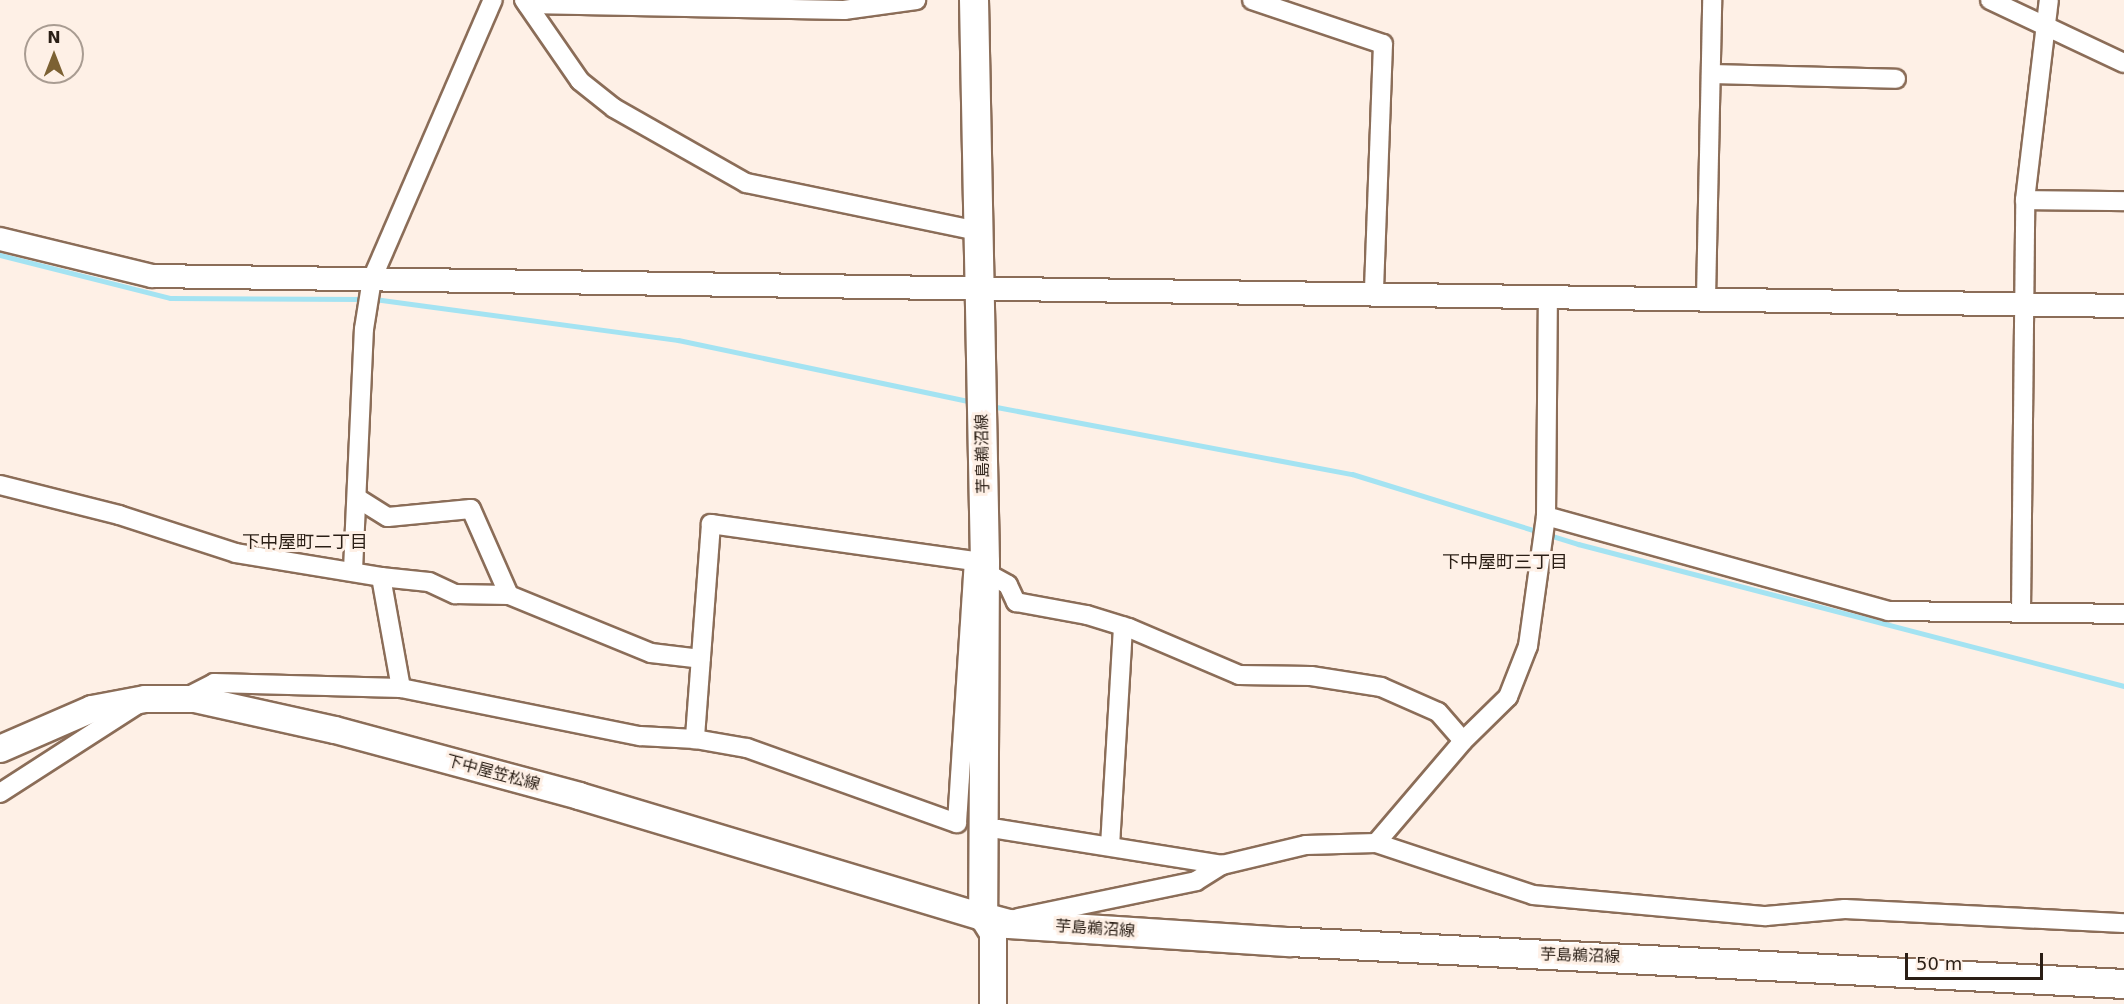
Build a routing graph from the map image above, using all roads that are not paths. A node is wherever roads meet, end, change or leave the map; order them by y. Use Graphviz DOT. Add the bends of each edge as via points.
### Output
graph roads {
  1 [pos="493,0"];
  2 [pos="916,0"];
  3 [pos="974,0"];
  4 [pos="1252,0"];
  5 [pos="1712,0"];
  6 [pos="1990,0"];
  7 [pos="2049,0"];
  8 [pos="525,2"];
  9 [pos="2047,25"];
  10 [pos="2124,63"];
  11 [pos="1711,74"];
  12 [pos="1896,79"];
  13 [pos="2025,200"];
  14 [pos="2124,201"];
  15 [pos="978,231"];
  16 [pos="0,239"];
  17 [pos="372,279"];
  18 [pos="979,288"];
  19 [pos="1374,294"];
  20 [pos="1548,296"];
  21 [pos="1706,298"];
  22 [pos="2025,304"];
  23 [pos="2124,306"];
  24 [pos="0,485"];
  25 [pos="357,498"];
  26 [pos="1544,525"];
  27 [pos="981,565"];
  28 [pos="353,570"];
  29 [pos="381,577"];
  30 [pos="509,595"];
  31 [pos="2021,612"];
  32 [pos="2124,614"];
  33 [pos="1123,626"];
  34 [pos="701,658"];
  35 [pos="401,688"];
  36 [pos="145,699"];
  37 [pos="183,699"];
  38 [pos="696,739"];
  39 [pos="1463,741"];
  40 [pos="0,748"];
  41 [pos="0,794"];
  42 [pos="998,829"];
  43 [pos="1376,843"];
  44 [pos="1110,846"];
  45 [pos="1222,865"];
  46 [pos="996,920"];
  47 [pos="2124,923"];
  48 [pos="2124,984"];
  49 [pos="993,1004"];
  1 -- 17 [label="street"];
  2 -- 8 [label="street" via="844,10"];
  3 -- 15 [label="main road, 芋島鵜沼線"];
  4 -- 19 [label="street" via="1383,45"];
  5 -- 11 [label="street"];
  6 -- 9 [label="street"];
  7 -- 9 [label="street"];
  8 -- 15 [label="street" via="580,81 614,108 746,183"];
  9 -- 10 [label="street"];
  9 -- 13 [label="street"];
  11 -- 12 [label="street"];
  11 -- 21 [label="street"];
  13 -- 14 [label="street"];
  13 -- 22 [label="street"];
  15 -- 18 [label="main road, 芋島鵜沼線"];
  16 -- 17 [label="street" via="152,276"];
  17 -- 18 [label="street"];
  17 -- 25 [label="street" via="367,306"];
  18 -- 19 [label="street"];
  18 -- 27 [label="main road, 芋島鵜沼線"];
  19 -- 20 [label="street"];
  20 -- 21 [label="street"];
  20 -- 26 [label="street"];
  21 -- 22 [label="street"];
  22 -- 23 [label="street"];
  22 -- 31 [label="street"];
  24 -- 28 [label="street" via="119,515 236,553"];
  25 -- 28 [label="street"];
  25 -- 30 [label="street" via="388,517 471,509"];
  26 -- 31 [label="street" via="1888,611"];
  26 -- 39 [label="street" via="1528,646 1508,697"];
  27 -- 33 [label="street" via="1008,585 1016,602"];
  27 -- 34 [label="street" via="711,524"];
  27 -- 38 [label="street" via="957,823 747,748"];
  27 -- 46 [label="main road, 芋島鵜沼線"];
  28 -- 29 [label="street"];
  29 -- 30 [label="street" via="429,582 455,594"];
  29 -- 35 [label="street"];
  30 -- 34 [label="street" via="651,653"];
  31 -- 32 [label="street"];
  33 -- 39 [label="street" via="1239,675 1311,676 1381,687 1438,712"];
  33 -- 44 [label="street"];
  34 -- 38 [label="street"];
  35 -- 37 [label="street" via="214,683"];
  35 -- 38 [label="street" via="640,736"];
  36 -- 37 [label="main road, 下中屋笠松線"];
  36 -- 40 [label="main road, 下中屋笠松線" via="92,709"];
  36 -- 41 [label="street"];
  37 -- 46 [label="main road, 下中屋笠松線" via="335,730 557,790"];
  39 -- 43 [label="street"];
  42 -- 44 [label="street"];
  43 -- 45 [label="street" via="1306,845"];
  43 -- 47 [label="street" via="1533,895 1766,916 1845,909"];
  44 -- 45 [label="street"];
  45 -- 46 [label="street" via="1196,881"];
  46 -- 48 [label="main road, 芋島鵜沼線" via="1290,942"];
  46 -- 49 [label="main road"];
}
